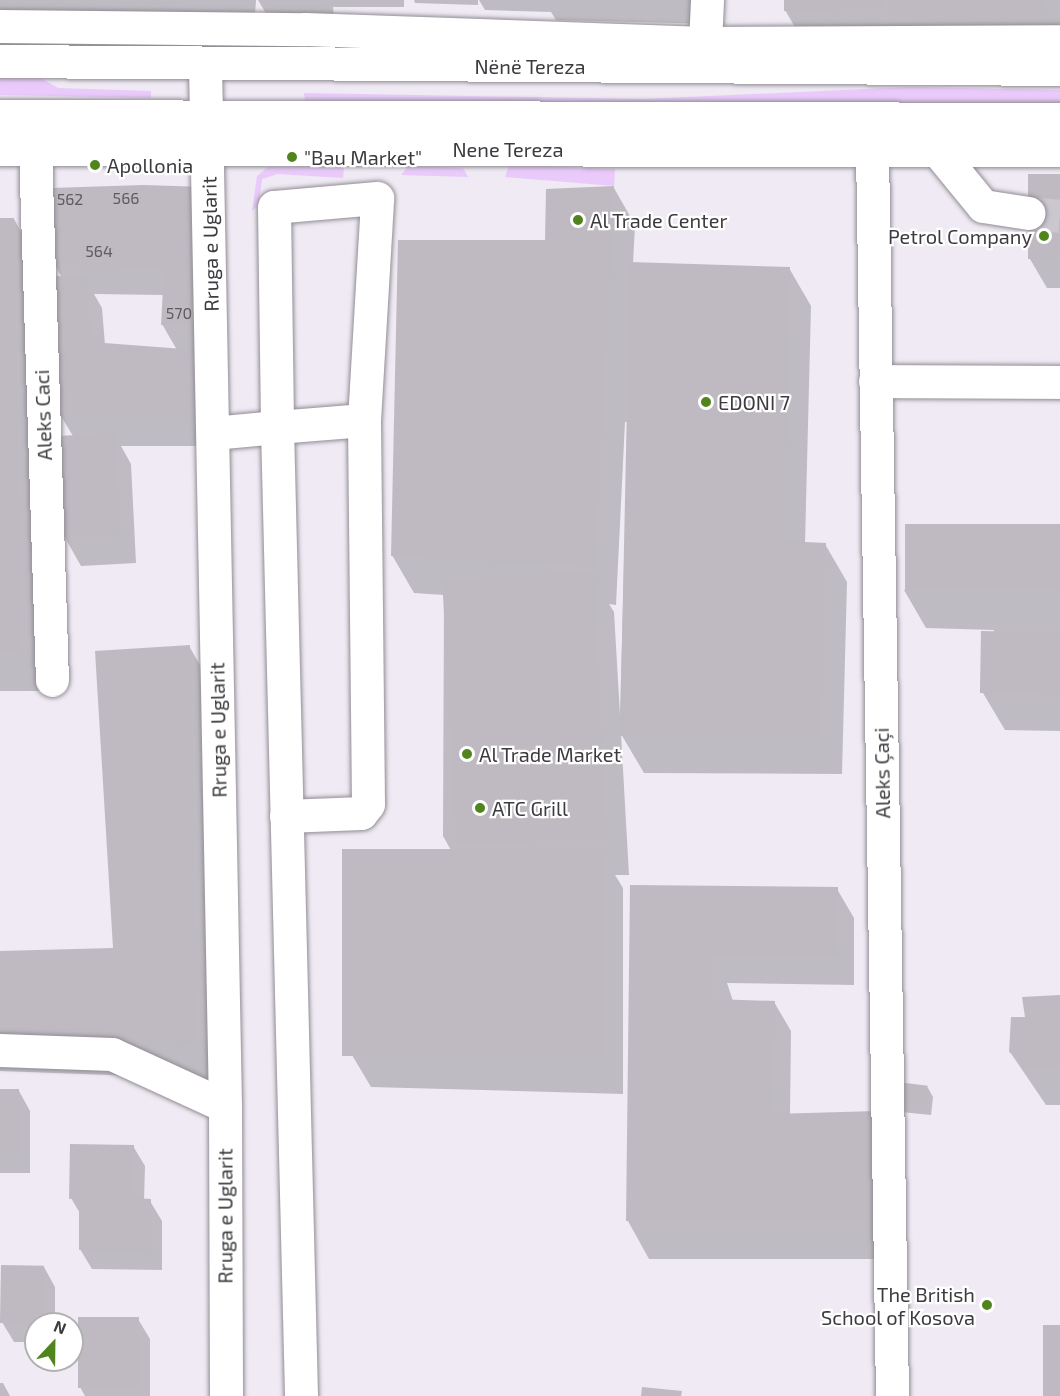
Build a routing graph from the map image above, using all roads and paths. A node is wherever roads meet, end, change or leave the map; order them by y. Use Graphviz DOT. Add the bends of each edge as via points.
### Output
graph roads {
  1 [pos="707,0"];
  2 [pos="0,26"];
  3 [pos="1060,40"];
  4 [pos="705,43"];
  5 [pos="0,61"];
  6 [pos="205,64"];
  7 [pos="1060,69"];
  8 [pos="0,116"];
  9 [pos="207,117"];
  10 [pos="1060,119"];
  11 [pos="378,147"];
  12 [pos="0,149"];
  13 [pos="35,149"];
  14 [pos="872,150"];
  15 [pos="1060,150"];
  16 [pos="208,151"];
  17 [pos="938,151"];
  18 [pos="377,198"];
  19 [pos="1028,213"];
  20 [pos="875,381"];
  21 [pos="1060,382"];
  22 [pos="364,420"];
  23 [pos="277,427"];
  24 [pos="213,433"];
  25 [pos="52,680"];
  26 [pos="286,816"];
  27 [pos="0,1050"];
  28 [pos="225,1106"];
  29 [pos="226,1396"];
  30 [pos="301,1396"];
  31 [pos="892,1396"];
  1 -- 4 [label="main road"];
  2 -- 4 [label="main road" via="305,29"];
  3 -- 4 [label="main road"];
  5 -- 6 [label="main road, Nënë Tereza"];
  6 -- 7 [label="main road, Nënë Tereza"];
  6 -- 9 [label="main road, Rruga e Uglarit"];
  8 -- 9 [label="main road"];
  9 -- 10 [label="main road"];
  9 -- 16 [label="main road, Rruga e Uglarit"];
  11 -- 14 [label="main road, Nene Tereza" via="494,161"];
  11 -- 16 [label="main road, Nene Tereza"];
  11 -- 18 [label="main road"];
  12 -- 13 [label="main road, Nene Tereza"];
  13 -- 16 [label="main road, Nene Tereza"];
  13 -- 25 [label="main road, Aleks Caci"];
  14 -- 17 [label="main road"];
  14 -- 20 [label="main road, Aleks Çaçi"];
  15 -- 17 [label="main road"];
  16 -- 24 [label="main road, Rruga e Uglarit"];
  17 -- 19 [label="main road" via="983,206"];
  18 -- 22 [label="main road"];
  18 -- 23 [label="main road" via="274,207"];
  20 -- 21 [label="main road"];
  20 -- 31 [label="main road, Aleks Çaçi"];
  22 -- 23 [label="main road"];
  22 -- 26 [label="main road" via="368,804 361,813"];
  23 -- 24 [label="main road"];
  23 -- 26 [label="main road"];
  24 -- 28 [label="main road, Rruga e Uglarit"];
  26 -- 30 [label="main road"];
  27 -- 28 [label="main road" via="112,1054"];
  28 -- 29 [label="main road, Rruga e Uglarit"];
}
